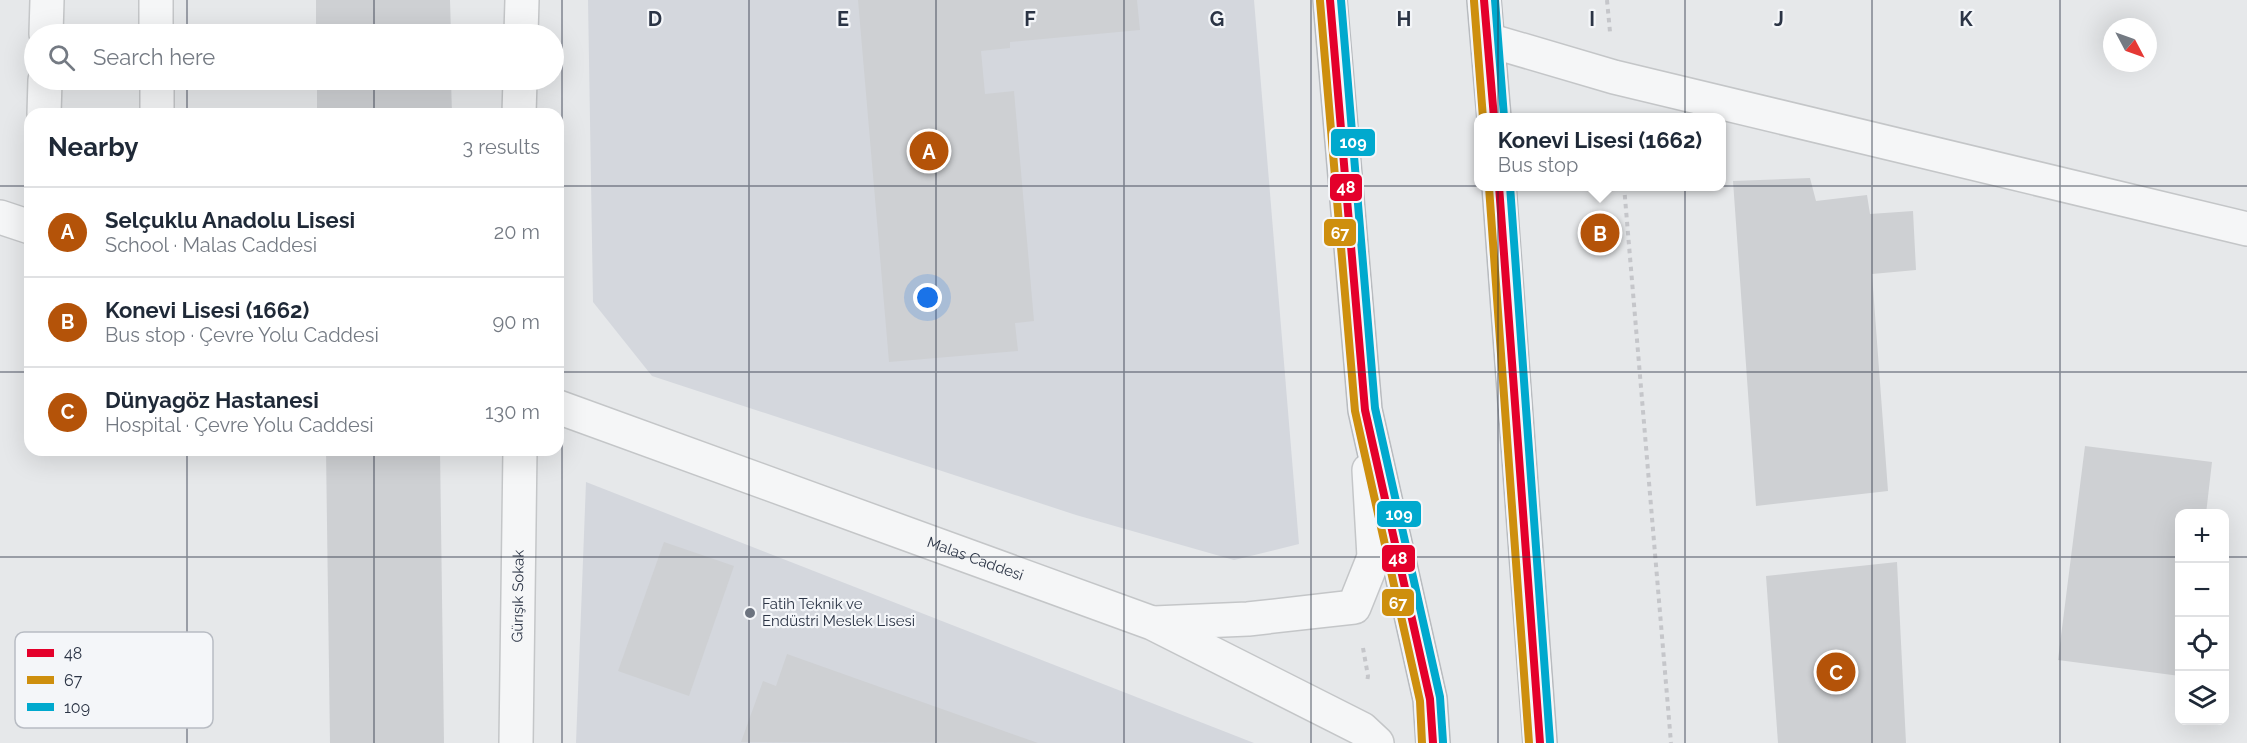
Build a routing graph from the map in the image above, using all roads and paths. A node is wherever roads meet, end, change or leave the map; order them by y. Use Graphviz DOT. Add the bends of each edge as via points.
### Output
graph roads {
  1 [pos="47,0"];
  2 [pos="156,0"];
  3 [pos="522,0"];
  4 [pos="1330,0"];
  5 [pos="1484,0"];
  6 [pos="46,24"];
  7 [pos="156,24"];
  8 [pos="521,24"];
  9 [pos="1488,40"];
  10 [pos="45,90"];
  11 [pos="157,90"];
  12 [pos="520,90"];
  13 [pos="44,108"];
  14 [pos="157,108"];
  15 [pos="519,108"];
  16 [pos="1494,113"];
  17 [pos="1499,191"];
  18 [pos="1624,191"];
  19 [pos="0,217"];
  20 [pos="24,225"];
  21 [pos="2247,229"];
  22 [pos="564,409"];
  23 [pos="1365,410"];
  24 [pos="520,456"];
  25 [pos="1152,623"];
  26 [pos="516,743"];
  27 [pos="1377,743"];
  28 [pos="1433,743"];
  29 [pos="1540,743"];
  30 [pos="1671,743"];
  1 -- 6 [label="street"];
  2 -- 7 [label="street"];
  3 -- 8 [label="street"];
  4 -- 23 [label="highway"];
  5 -- 9 [label="highway"];
  9 -- 16 [label="highway"];
  9 -- 21 [label="street" via="1626,79"];
  10 -- 13 [label="street"];
  11 -- 14 [label="street"];
  12 -- 15 [label="street"];
  17 -- 29 [label="highway"];
  18 -- 30 [label="path"];
  19 -- 20 [label="street"];
  22 -- 25 [label="street, Malas Caddesi"];
  23 -- 25 [label="street" via="1374,557 1354,607 1248,619"];
  23 -- 28 [label="highway" via="1430,699"];
  24 -- 26 [label="street, Gürışık Sokak"];
  25 -- 27 [label="street, Malas Caddesi" via="1362,729"];
}
